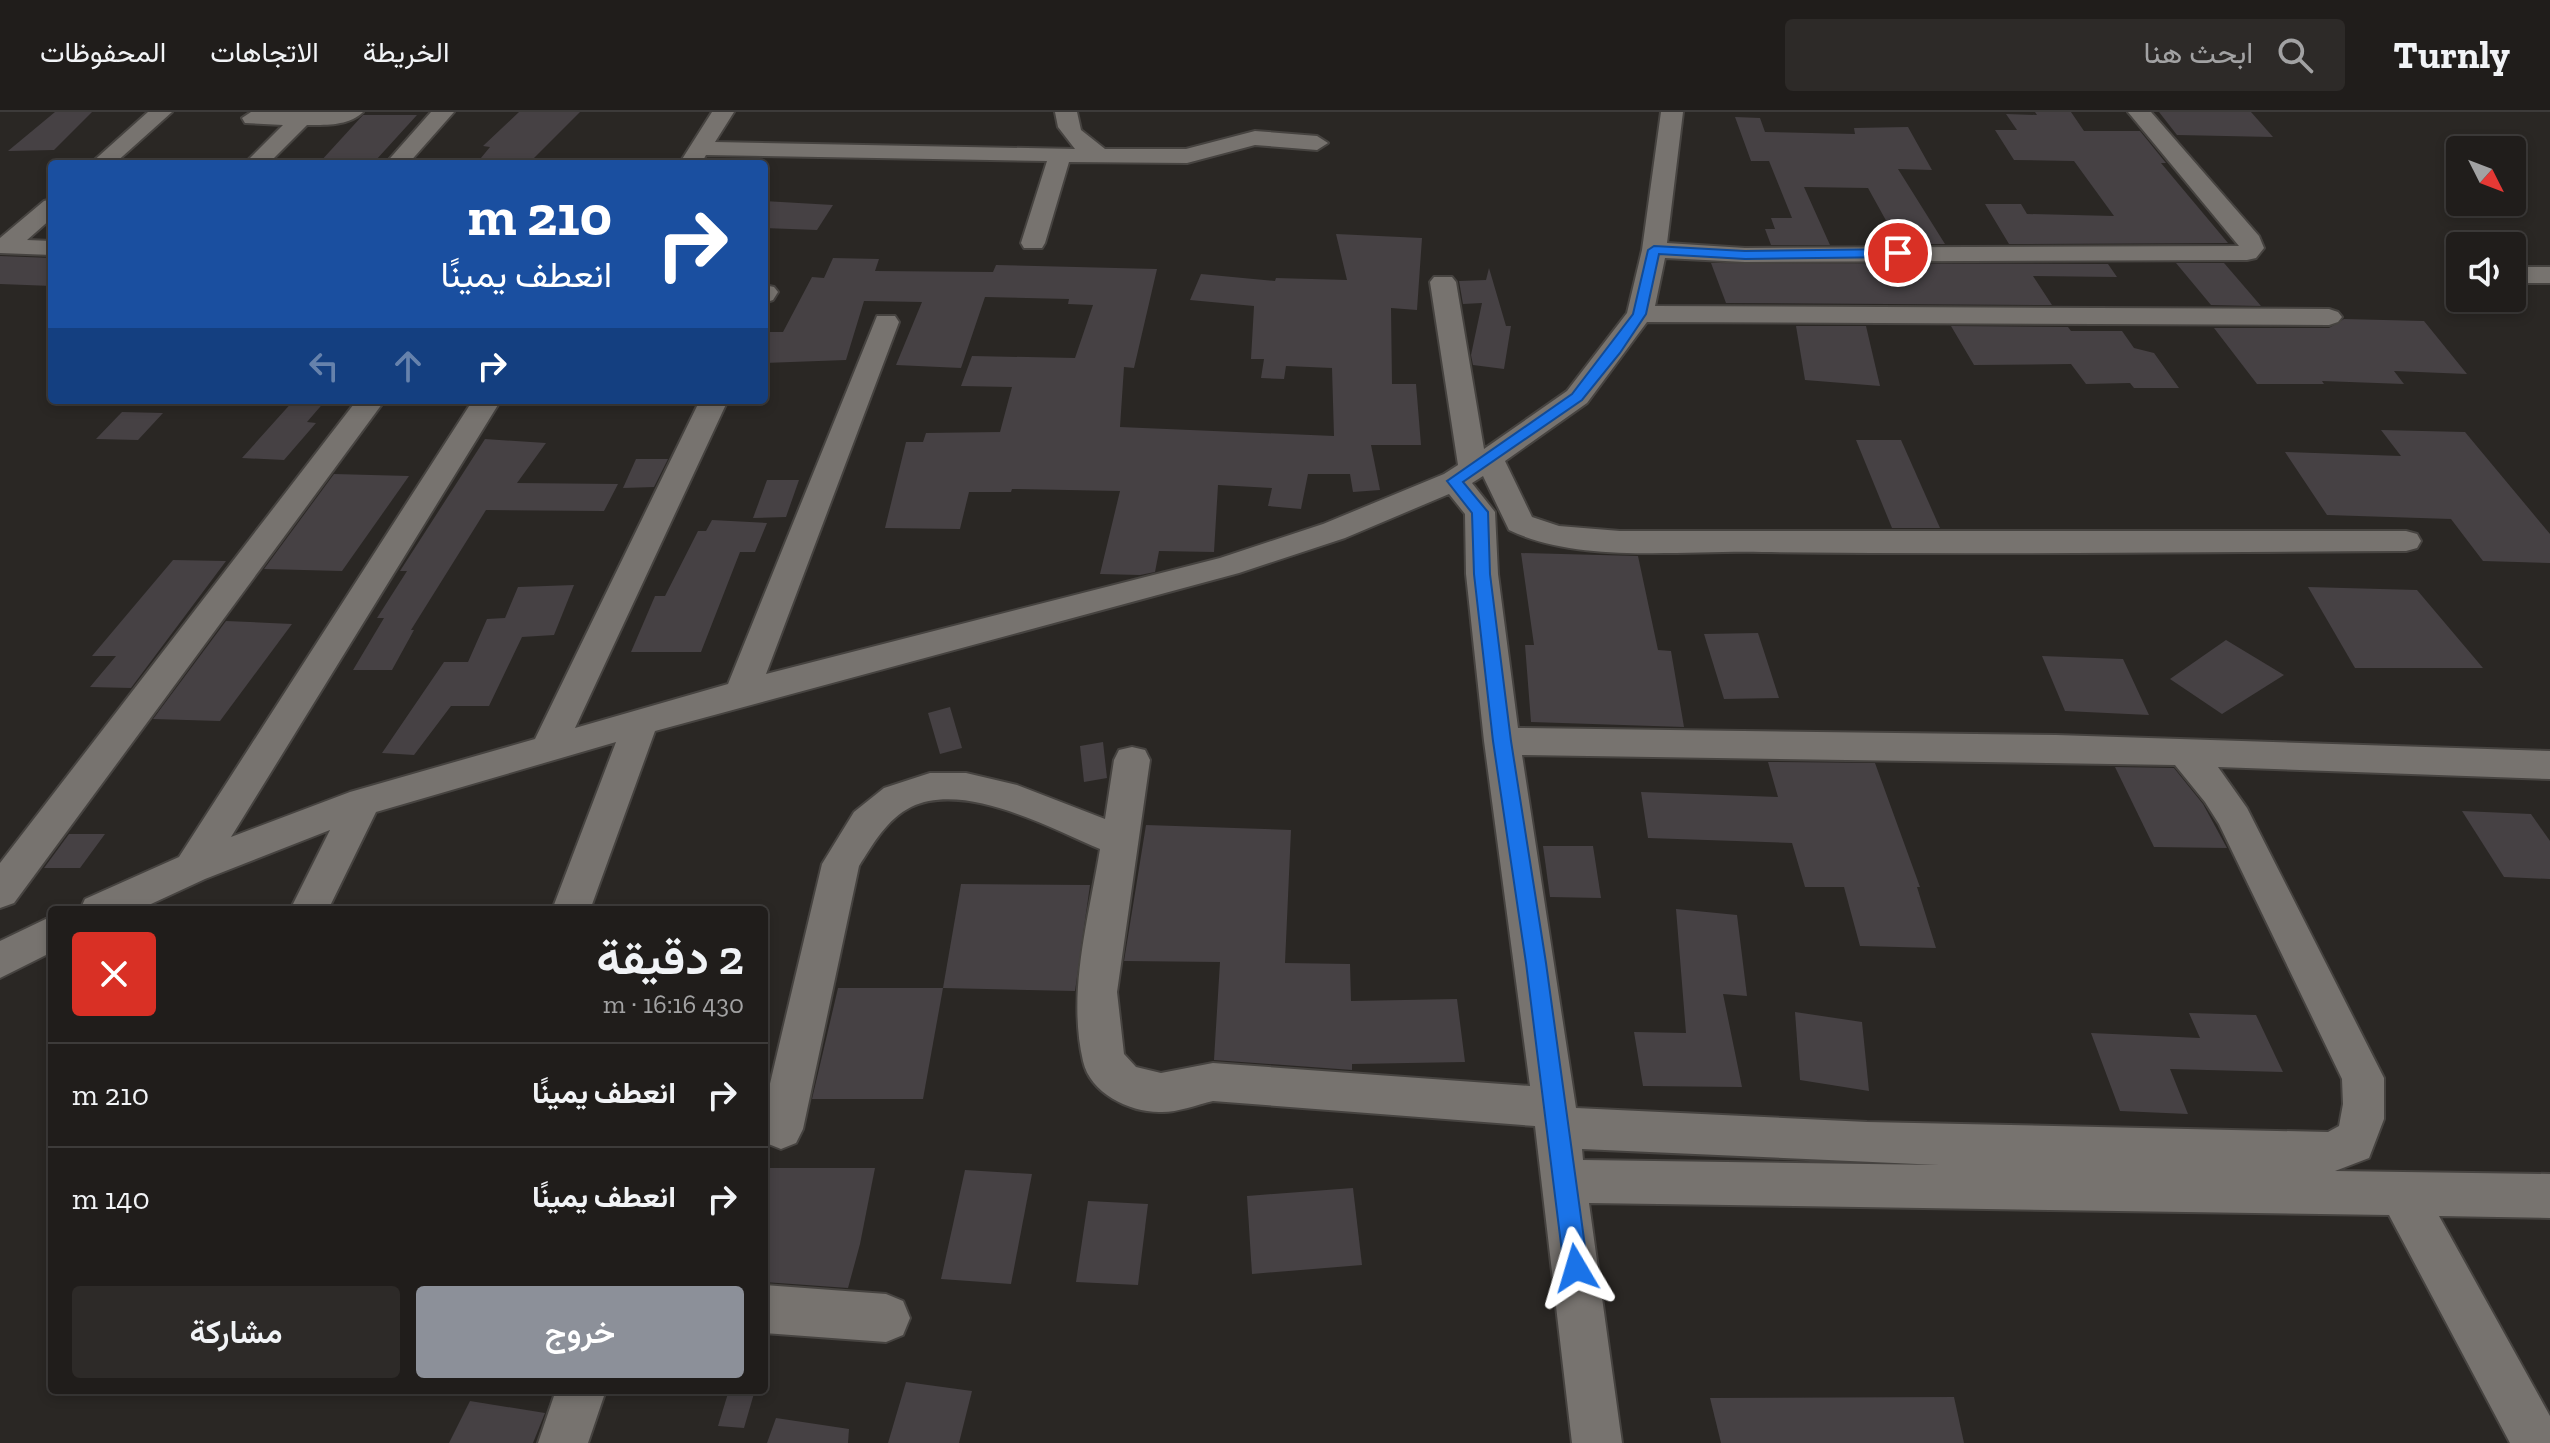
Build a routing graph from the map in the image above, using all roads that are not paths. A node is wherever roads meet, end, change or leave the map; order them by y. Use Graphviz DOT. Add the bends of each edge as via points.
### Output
graph roads {
  1 [pos="161,112"];
  2 [pos="352,112"];
  3 [pos="443,112"];
  4 [pos="723,112"];
  5 [pos="1066,112"];
  6 [pos="1672,112"];
  7 [pos="2139,112"];
  8 [pos="253,118"];
  9 [pos="301,119"];
  10 [pos="1317,143"];
  11 [pos="1060,155"];
  12 [pos="694,156"];
  13 [pos="1100,156"];
  14 [pos="106,160"];
  15 [pos="259,160"];
  16 [pos="400,160"];
  17 [pos="48,209"];
  18 [pos="1033,243"];
  19 [pos="2,248"];
  20 [pos="48,248"];
  21 [pos="1654,250"];
  22 [pos="2526,275"];
  23 [pos="2550,275"];
  24 [pos="1443,282"];
  25 [pos="1640,314"];
  26 [pos="2329,317"];
  27 [pos="886,322"];
  28 [pos="368,404"];
  29 [pos="484,404"];
  30 [pos="712,404"];
  31 [pos="1473,470"];
  32 [pos="2406,541"];
  33 [pos="742,693"];
  34 [pos="642,720"];
  35 [pos="1502,741"];
  36 [pos="549,746"];
  37 [pos="2185,753"];
  38 [pos="1132,760"];
  39 [pos="2550,765"];
  40 [pos="363,802"];
  41 [pos="1120,841"];
  42 [pos="192,868"];
  43 [pos="0,892"];
  44 [pos="108,906"];
  45 [pos="311,906"];
  46 [pos="572,906"];
  47 [pos="48,935"];
  48 [pos="0,961"];
  49 [pos="1557,1117"];
  50 [pos="781,1129"];
  51 [pos="1565,1181"];
  52 [pos="2402,1194"];
  53 [pos="2550,1196"];
  54 [pos="768,1309"];
  55 [pos="886,1318"];
  56 [pos="580,1394"];
  57 [pos="563,1443"];
  58 [pos="1597,1443"];
  59 [pos="2537,1443"];
  1 -- 14 [label="street"];
  2 -- 9 [label="street" via="340,118"];
  3 -- 16 [label="street"];
  4 -- 12 [label="street"];
  5 -- 13 [label="street" via="1071,135"];
  6 -- 21 [label="street"];
  7 -- 21 [label="street" via="2250,241 2247,253 1745,255"];
  8 -- 9 [label="street"];
  9 -- 15 [label="street"];
  10 -- 13 [label="street" via="1255,138 1187,156"];
  11 -- 12 [label="street"];
  11 -- 13 [label="street"];
  11 -- 18 [label="street"];
  17 -- 19 [label="street"];
  19 -- 20 [label="street"];
  21 -- 25 [label="street"];
  22 -- 23 [label="street"];
  24 -- 31 [label="street"];
  25 -- 26 [label="street"];
  25 -- 31 [label="street" via="1577,397"];
  27 -- 33 [label="street"];
  28 -- 43 [label="street"];
  29 -- 42 [label="street"];
  30 -- 36 [label="street"];
  31 -- 32 [label="street" via="1529,530 1590,538 1911,544"];
  31 -- 33 [label="street" via="1334,531 1228,566"];
  31 -- 35 [label="street"];
  33 -- 34 [label="street"];
  34 -- 36 [label="street"];
  34 -- 46 [label="street"];
  35 -- 37 [label="street"];
  35 -- 49 [label="street"];
  36 -- 40 [label="street"];
  37 -- 39 [label="street"];
  37 -- 49 [label="street" via="2234,818 2363,1078 2367,1102 2353,1143 2328,1153 1867,1143"];
  38 -- 41 [label="street"];
  40 -- 42 [label="street"];
  40 -- 45 [label="street"];
  41 -- 49 [label="street" via="1097,992 1104,1062 1121,1081 1161,1093 1213,1082"];
  41 -- 50 [label="street" via="970,785 939,784 881,807 852,840 841,864"];
  42 -- 44 [label="street"];
  47 -- 48 [label="street"];
  49 -- 51 [label="street"];
  51 -- 52 [label="street"];
  51 -- 58 [label="street"];
  52 -- 53 [label="street"];
  52 -- 59 [label="street"];
  54 -- 55 [label="street"];
  56 -- 57 [label="street"];
}
